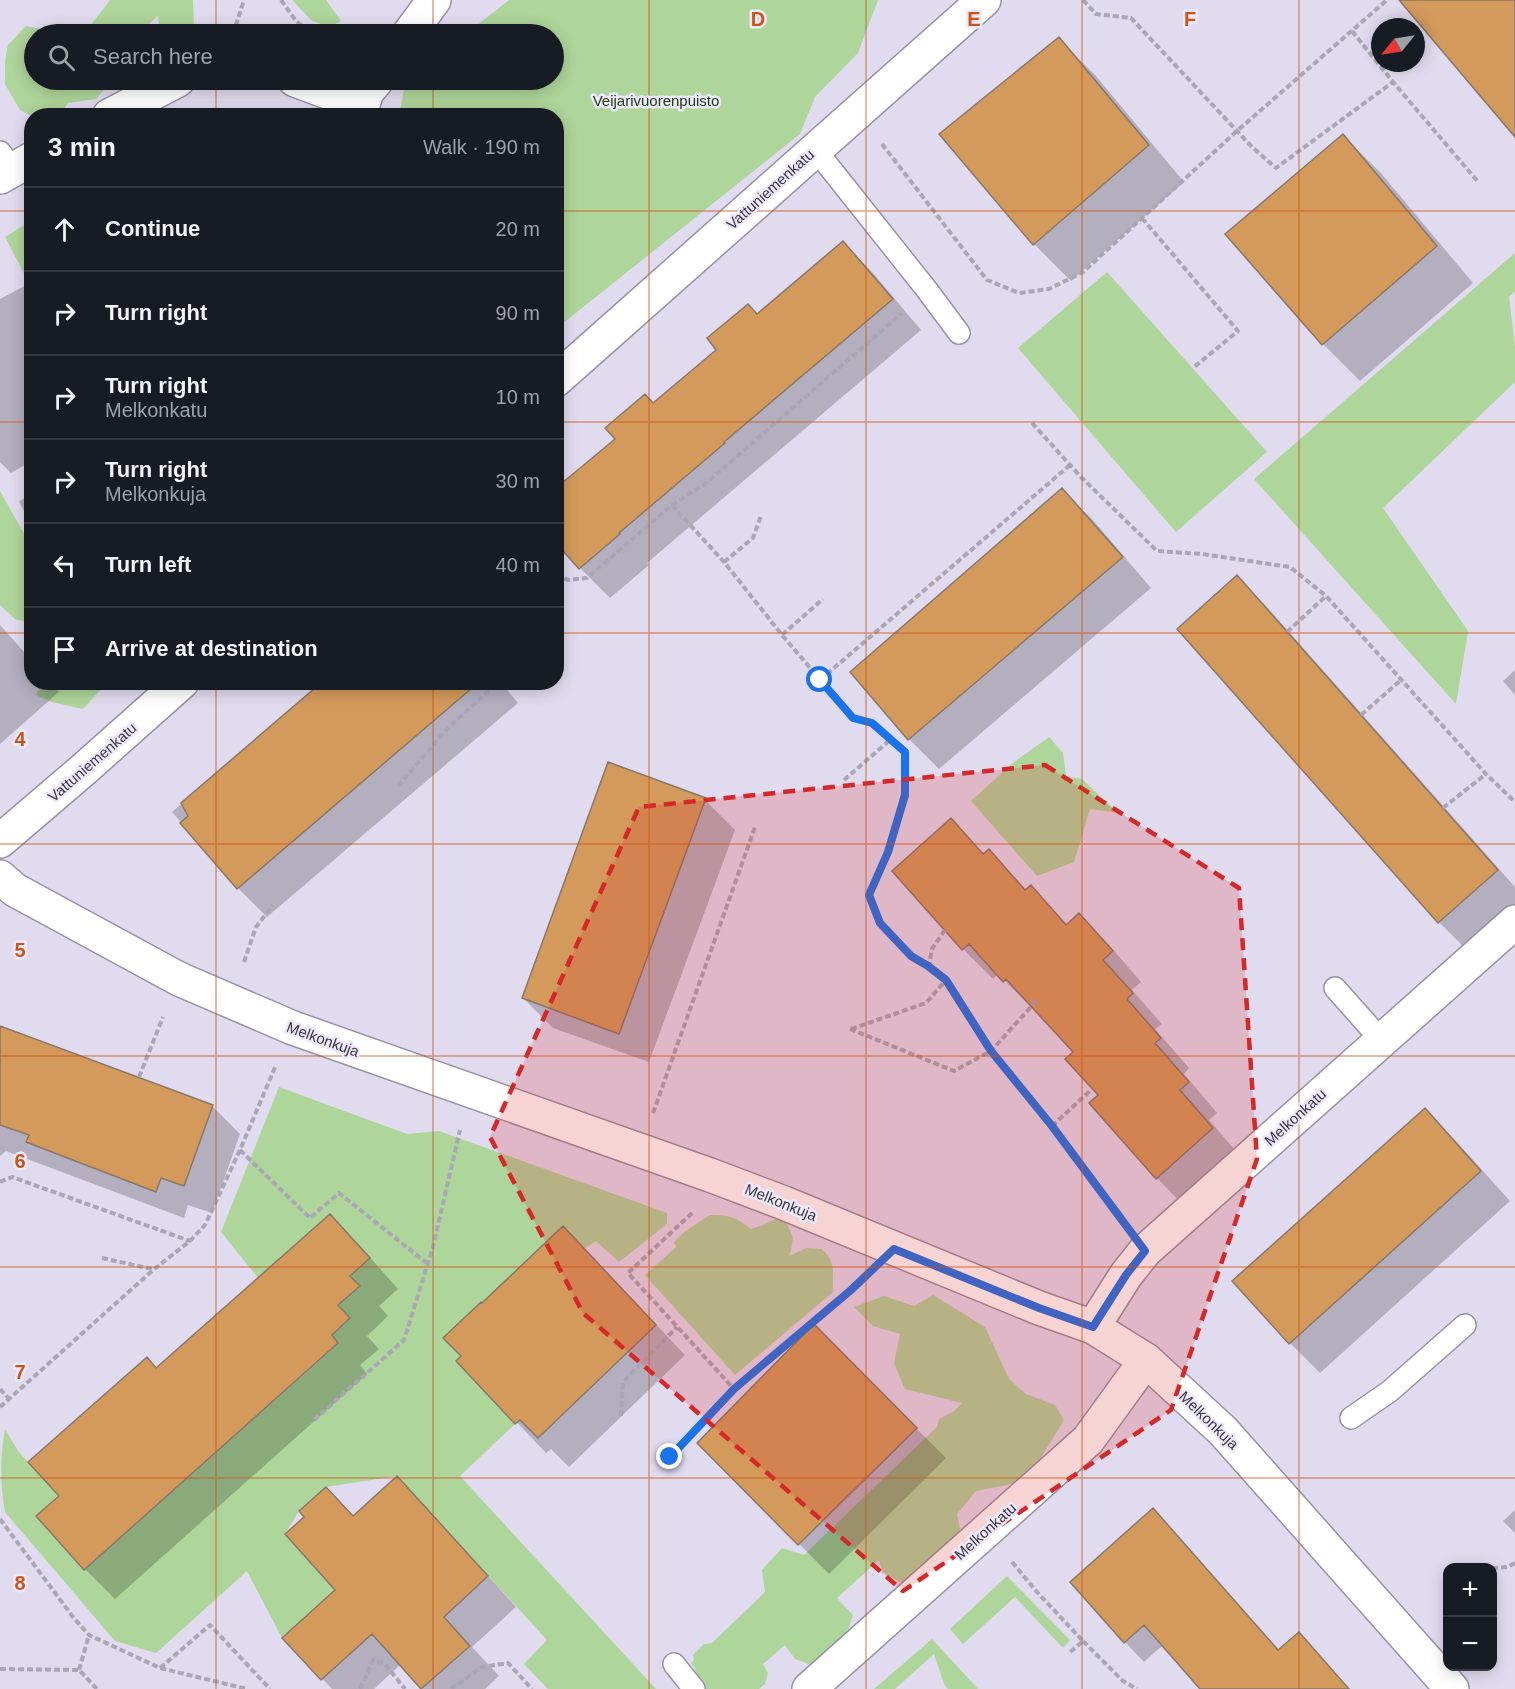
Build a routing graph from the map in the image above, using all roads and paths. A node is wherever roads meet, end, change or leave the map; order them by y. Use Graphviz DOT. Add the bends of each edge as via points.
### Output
graph roads {
  1 [pos="244,0"];
  2 [pos="281,0"];
  3 [pos="434,0"];
  4 [pos="984,0"];
  5 [pos="1083,0"];
  6 [pos="1387,0"];
  7 [pos="236,24"];
  8 [pos="300,24"];
  9 [pos="416,24"];
  10 [pos="1352,31"];
  11 [pos="1393,82"];
  12 [pos="159,90"];
  13 [pos="330,90"];
  14 [pos="366,100"];
  15 [pos="125,108"];
  16 [pos="1237,131"];
  17 [pos="878,139"];
  18 [pos="815,149"];
  19 [pos="1479,183"];
  20 [pos="1142,218"];
  21 [pos="927,291"];
  22 [pos="959,333"];
  23 [pos="1193,368"];
  24 [pos="564,373"];
  25 [pos="1032,423"];
  26 [pos="1070,465"];
  27 [pos="672,505"];
  28 [pos="760,516"];
  29 [pos="724,562"];
  30 [pos="564,578"];
  31 [pos="1326,596"];
  32 [pos="823,599"];
  33 [pos="1287,632"];
  34 [pos="782,635"];
  35 [pos="820,680"];
  36 [pos="1401,680"];
  37 [pos="172,690"];
  38 [pos="489,690"];
  39 [pos="1361,715"];
  40 [pos="890,740"];
  41 [pos="1486,774"];
  42 [pos="844,780"];
  43 [pos="398,786"];
  44 [pos="1515,802"];
  45 [pos="1443,808"];
  46 [pos="754,827"];
  47 [pos="0,841"];
  48 [pos="0,877"];
  49 [pos="273,905"];
  50 [pos="1515,922"];
  51 [pos="945,930"];
  52 [pos="243,965"];
  53 [pos="928,966"];
  54 [pos="179,979"];
  55 [pos="946,980"];
  56 [pos="1335,988"];
  57 [pos="1038,999"];
  58 [pos="293,1028"];
  59 [pos="1382,1041"];
  60 [pos="991,1051"];
  61 [pos="139,1077"];
  62 [pos="1092,1089"];
  63 [pos="471,1091"];
  64 [pos="1052,1126"];
  65 [pos="240,1150"];
  66 [pos="640,1150"];
  67 [pos="710,1175"];
  68 [pos="0,1182"];
  69 [pos="190,1241"];
  70 [pos="894,1249"];
  71 [pos="1145,1251"];
  72 [pos="102,1258"];
  73 [pos="428,1264"];
  74 [pos="153,1270"];
  75 [pos="1465,1325"];
  76 [pos="677,1327"];
  77 [pos="1093,1327"];
  78 [pos="1146,1360"];
  79 [pos="0,1389"];
  80 [pos="734,1389"];
  81 [pos="9,1399"];
  82 [pos="0,1407"];
  83 [pos="621,1416"];
  84 [pos="1351,1418"];
  85 [pos="314,1420"];
  86 [pos="670,1457"];
  87 [pos="0,1519"];
  88 [pos="985,1530"];
  89 [pos="1515,1563"];
  90 [pos="1497,1568"];
  91 [pos="89,1635"];
  92 [pos="1083,1641"];
  93 [pos="1068,1654"];
  94 [pos="674,1664"];
  95 [pos="160,1668"];
  96 [pos="0,1669"];
  97 [pos="79,1670"];
  98 [pos="97,1689"];
  99 [pos="247,1689"];
  100 [pos="270,1689"];
  101 [pos="360,1689"];
  102 [pos="405,1689"];
  103 [pos="451,1689"];
  104 [pos="532,1689"];
  105 [pos="694,1689"];
  106 [pos="809,1689"];
  107 [pos="1137,1689"];
  108 [pos="1452,1689"];
  1 -- 7 [label="path"];
  2 -- 8 [label="path"];
  3 -- 9 [label="street"];
  4 -- 18 [label="street, Vattuniemenkatu"];
  5 -- 16 [label="path" via="1096,14 1131,18"];
  6 -- 10 [label="path"];
  10 -- 11 [label="path"];
  10 -- 16 [label="path"];
  11 -- 16 [label="path" via="1276,168"];
  11 -- 19 [label="path"];
  12 -- 15 [label="street"];
  13 -- 14 [label="street"];
  16 -- 20 [label="path"];
  17 -- 20 [label="path" via="987,280 1019,293 1049,289 1083,272"];
  18 -- 21 [label="lane"];
  18 -- 24 [label="street, Vattuniemenkatu"];
  20 -- 23 [label="path" via="1238,331"];
  21 -- 22 [label="lane"];
  21 -- 27 [label="path" via="705,484"];
  25 -- 26 [label="path"];
  26 -- 31 [label="path" via="1157,552 1202,554 1290,567"];
  26 -- 35 [label="path"];
  27 -- 29 [label="path"];
  27 -- 30 [label="path" via="587,578"];
  28 -- 29 [label="path" via="753,538"];
  29 -- 34 [label="path"];
  31 -- 33 [label="path"];
  31 -- 36 [label="path"];
  32 -- 34 [label="path"];
  34 -- 35 [label="path"];
  35 -- 40 [label="path" via="853,718 872,723"];
  36 -- 39 [label="path"];
  36 -- 41 [label="path"];
  37 -- 47 [label="street, Vattuniemenkatu"];
  38 -- 43 [label="path" via="446,730"];
  40 -- 42 [label="path"];
  40 -- 53 [label="path" via="905,752 905,795 888,852 869,895 880,923 911,956"];
  41 -- 44 [label="path"];
  41 -- 45 [label="path"];
  46 -- 66 [label="path"];
  48 -- 54 [label="street, Melkonkuja" via="15,890"];
  49 -- 52 [label="path" via="256,927"];
  50 -- 59 [label="street, Melkonkatu"];
  51 -- 53 [label="path" via="932,949"];
  53 -- 55 [label="path"];
  54 -- 58 [label="street, Melkonkuja"];
  54 -- 61 [label="path"];
  55 -- 60 [label="path"];
  55 -- 60 [label="path" via="926,1003 850,1029 954,1071"];
  56 -- 59 [label="lane"];
  57 -- 60 [label="path"];
  58 -- 63 [label="street, Melkonkuja"];
  58 -- 65 [label="path"];
  59 -- 71 [label="street, Melkonkatu"];
  60 -- 64 [label="path"];
  62 -- 64 [label="path"];
  63 -- 66 [label="street, Melkonkuja"];
  63 -- 73 [label="path"];
  64 -- 71 [label="path"];
  65 -- 69 [label="path" via="205,1225"];
  65 -- 73 [label="path" via="310,1218 339,1193"];
  66 -- 67 [label="street, Melkonkuja"];
  67 -- 70 [label="street, Melkonkuja"];
  67 -- 76 [label="path" via="690,1215 628,1273"];
  68 -- 69 [label="path" via="12,1177"];
  69 -- 74 [label="path"];
  70 -- 77 [label="street, Melkonkuja"];
  70 -- 80 [label="path"];
  71 -- 77 [label="street, Melkonkatu"];
  72 -- 74 [label="path"];
  73 -- 85 [label="path" via="404,1340"];
  74 -- 81 [label="path"];
  75 -- 84 [label="lane" via="1390,1391"];
  76 -- 80 [label="path"];
  76 -- 83 [label="path" via="623,1382"];
  77 -- 78 [label="street, Melkonkuja"];
  78 -- 88 [label="street, Melkonkatu" via="1088,1440"];
  78 -- 108 [label="street, Melkonkuja" via="1223,1431"];
  79 -- 81 [label="path"];
  80 -- 86 [label="path"];
  81 -- 82 [label="path"];
  87 -- 91 [label="path"];
  88 -- 92 [label="path"];
  88 -- 106 [label="street, Melkonkatu"];
  89 -- 90 [label="path"];
  91 -- 95 [label="path"];
  91 -- 97 [label="path"];
  92 -- 93 [label="path"];
  92 -- 107 [label="path" via="1123,1681"];
  94 -- 105 [label="lane"];
  95 -- 99 [label="path"];
  95 -- 100 [label="path" via="210,1625"];
  96 -- 97 [label="path"];
  97 -- 98 [label="path"];
  101 -- 102 [label="path" via="373,1660 385,1664"];
  103 -- 104 [label="path" via="482,1668 508,1663"];
}
